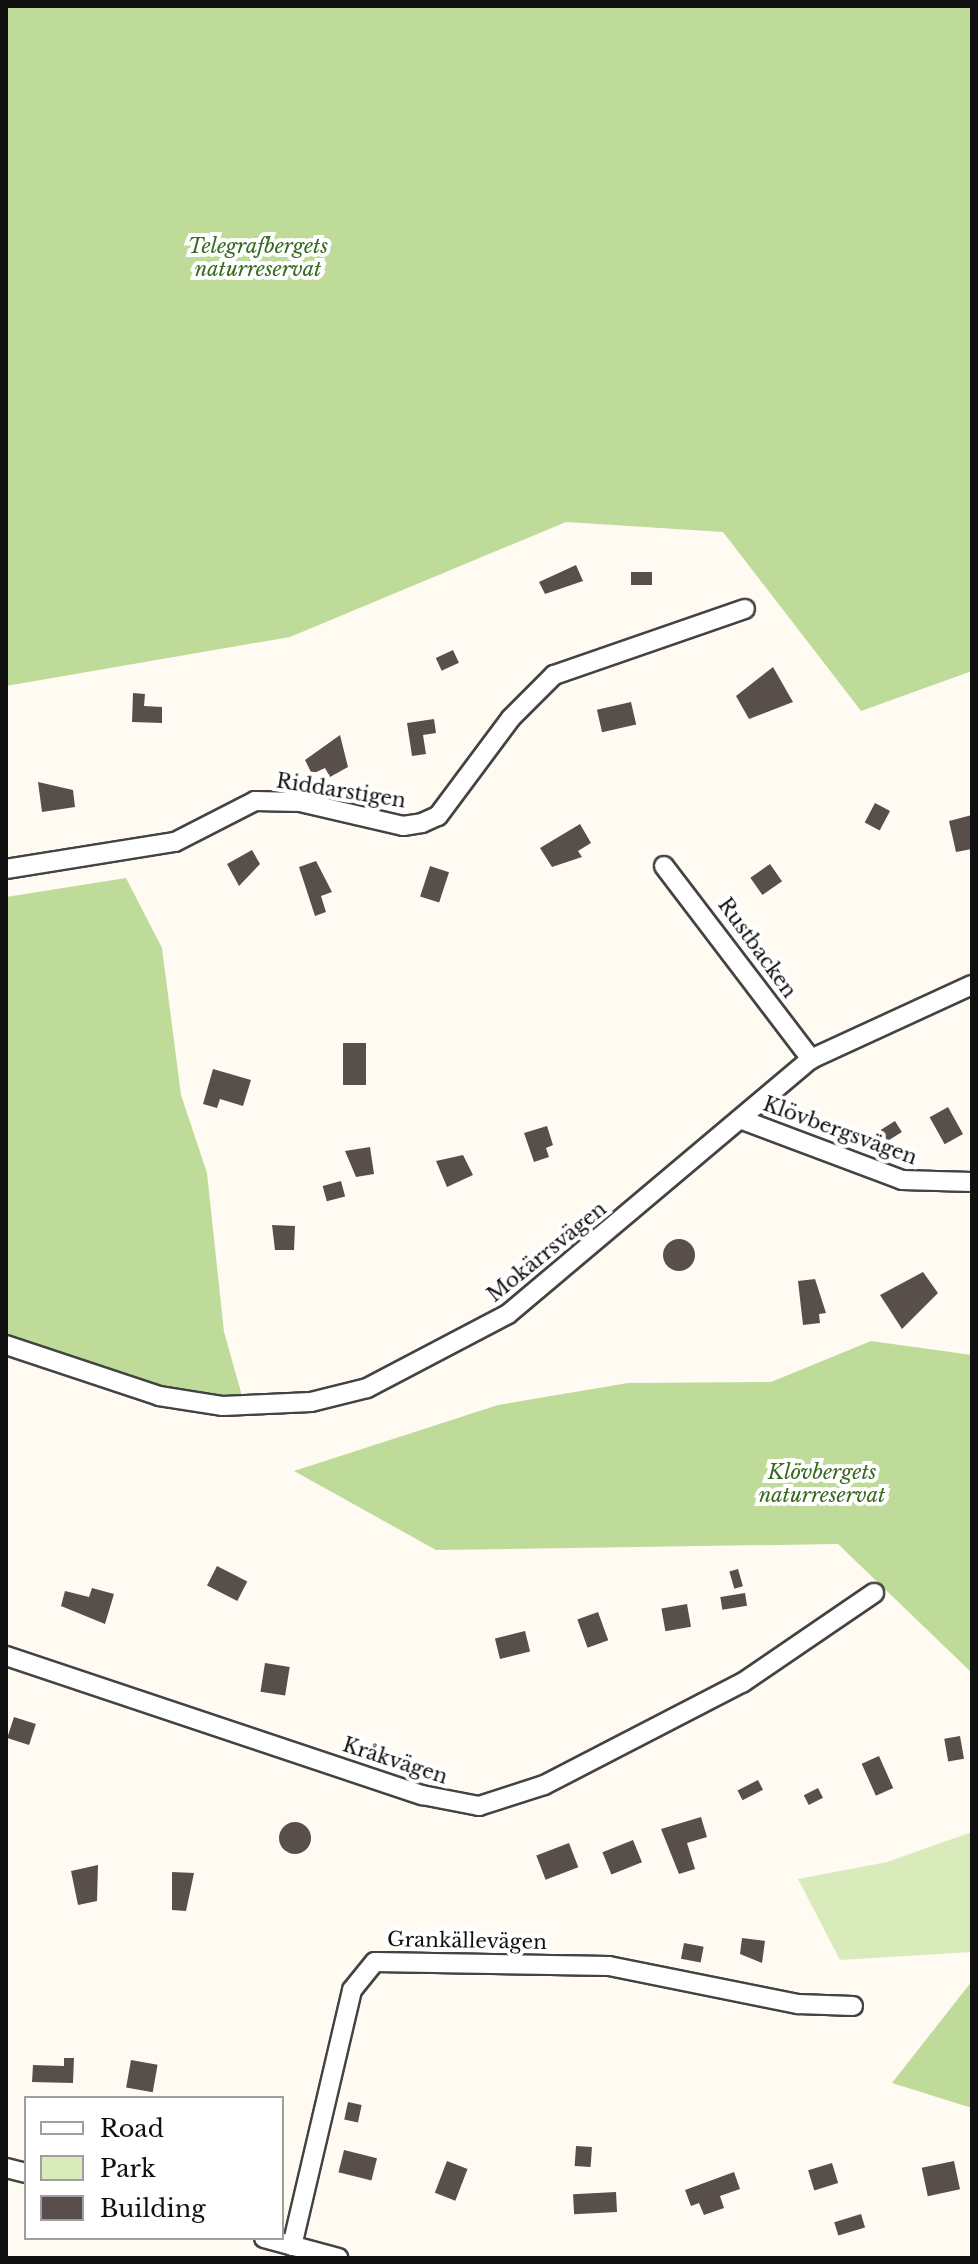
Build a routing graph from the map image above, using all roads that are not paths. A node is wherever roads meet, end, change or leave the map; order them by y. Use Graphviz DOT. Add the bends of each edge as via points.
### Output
graph roads {
  1 [pos="745,609"];
  2 [pos="664,866"];
  3 [pos="6,869"];
  4 [pos="972,985"];
  5 [pos="811,1059"];
  6 [pos="740,1119"];
  7 [pos="972,1182"];
  8 [pos="6,1345"];
  9 [pos="874,1593"];
  10 [pos="6,1656"];
  11 [pos="853,2006"];
  12 [pos="271,2240"];
  13 [pos="292,2246"];
  14 [pos="338,2258"];
  1 -- 3 [label="street, Riddarstigen" via="554,675 511,718 438,816 422,823 403,826 300,802 255,801 175,842"];
  2 -- 5 [label="street, Rustbacken"];
  4 -- 5 [label="street, Mokärrsvägen"];
  5 -- 6 [label="street, Mokärrsvägen"];
  6 -- 7 [label="street, Klövbergsvägen" via="902,1180"];
  6 -- 8 [label="street, Mokärrsvägen" via="508,1314 431,1358 342,1396 274,1406 197,1402"];
  9 -- 10 [label="street, Kråkvägen" via="742,1683 544,1785 479,1806 422,1795"];
  11 -- 13 [label="street, Grankällevägen" via="798,2004 609,1966 375,1962 352,1990"];
  12 -- 13 [label="street"];
  13 -- 14 [label="street"];
}
